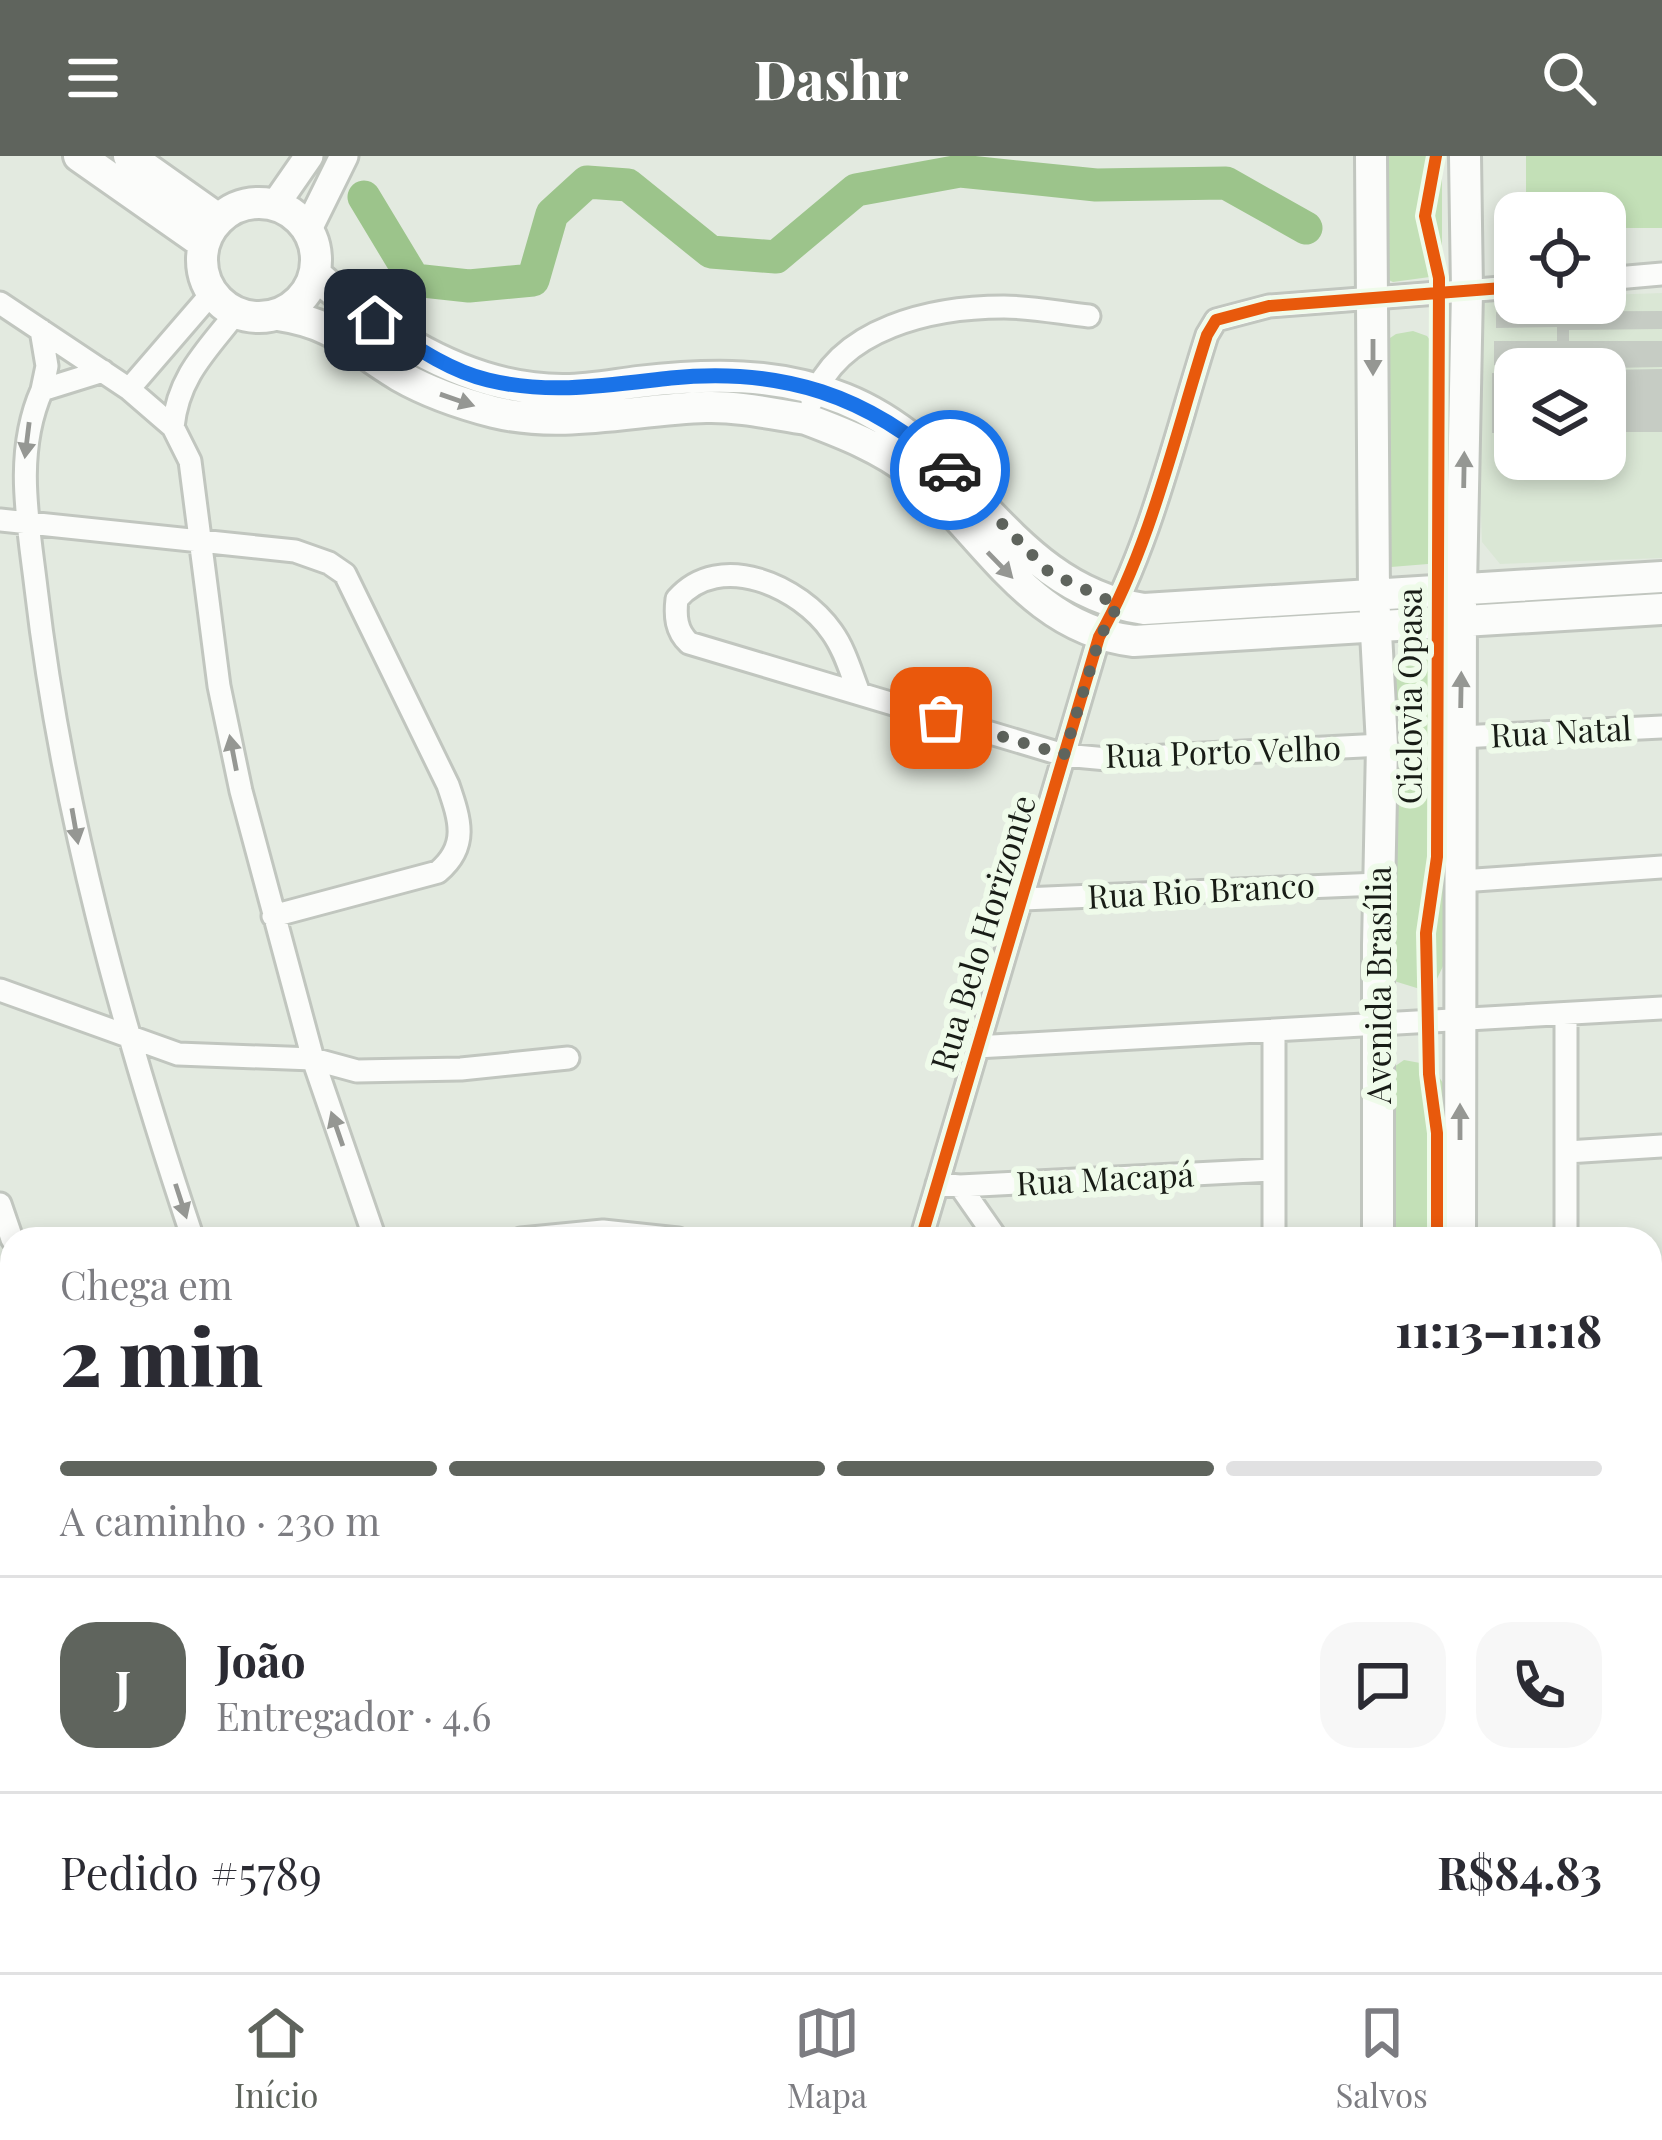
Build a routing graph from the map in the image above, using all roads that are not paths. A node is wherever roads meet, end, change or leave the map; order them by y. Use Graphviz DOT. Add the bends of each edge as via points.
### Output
graph roads {
  1 [pos="79,156"];
  2 [pos="129,156"];
  3 [pos="309,156"];
  4 [pos="344,156"];
  5 [pos="1371,156"];
  6 [pos="1465,156"];
  7 [pos="275,205"];
  8 [pos="308,229"];
  9 [pos="211,231"];
  10 [pos="315,274"];
  11 [pos="1662,274"];
  12 [pos="1626,277"];
  13 [pos="1494,289"];
  14 [pos="1467,292"];
  15 [pos="1373,297"];
  16 [pos="0,303"];
  17 [pos="224,303"];
  18 [pos="278,315"];
  19 [pos="1089,316"];
  20 [pos="41,330"];
  21 [pos="103,370"];
  22 [pos="129,389"];
  23 [pos="42,390"];
  24 [pos="811,405"];
  25 [pos="173,427"];
  26 [pos="0,520"];
  27 [pos="29,524"];
  28 [pos="202,542"];
  29 [pos="1662,577"];
  30 [pos="1461,587"];
  31 [pos="1118,605"];
  32 [pos="1662,609"];
  33 [pos="1375,610"];
  34 [pos="1462,619"];
  35 [pos="1100,637"];
  36 [pos="859,693"];
  37 [pos="1662,727"];
  38 [pos="1460,737"];
  39 [pos="1382,745"];
  40 [pos="1064,755"];
  41 [pos="1662,866"];
  42 [pos="1461,881"];
  43 [pos="1379,884"];
  44 [pos="1023,899"];
  45 [pos="273,916"];
  46 [pos="0,990"];
  47 [pos="1662,1009"];
  48 [pos="1566,1014"];
  49 [pos="1460,1020"];
  50 [pos="1378,1024"];
  51 [pos="1274,1030"];
  52 [pos="129,1034"];
  53 [pos="976,1047"];
  54 [pos="568,1058"];
  55 [pos="313,1059"];
  56 [pos="1662,1146"];
  57 [pos="1567,1152"];
  58 [pos="1273,1170"];
  59 [pos="948,1185"];
  60 [pos="189,1227"];
  61 [pos="371,1227"];
  62 [pos="926,1227"];
  63 [pos="987,1227"];
  64 [pos="1274,1227"];
  65 [pos="1378,1227"];
  66 [pos="1460,1227"];
  67 [pos="1566,1227"];
  1 -- 9 [label="main road"];
  2 -- 9 [label="main road"];
  3 -- 7 [label="street"];
  4 -- 8 [label="street"];
  5 -- 15 [label="main road, Avenida Brasília"];
  6 -- 14 [label="main road"];
  7 -- 8 [label="main road"];
  7 -- 9 [label="main road" via="245,204"];
  8 -- 10 [label="main road"];
  9 -- 17 [label="main road" via="201,261"];
  10 -- 18 [label="main road" via="302,299"];
  10 -- 24 [label="main road" via="446,365 482,379 566,390 767,377"];
  11 -- 12 [label="street"];
  13 -- 14 [label="street"];
  14 -- 15 [label="street"];
  30 -- 14 [label="main road, one-way"];
  15 -- 31 [label="street, Rua Belo Horizonte" via="1269,306 1216,320"];
  15 -- 33 [label="main road, Avenida Brasília, one-way"];
  16 -- 20 [label="street"];
  17 -- 18 [label="main road"];
  17 -- 22 [label="street"];
  17 -- 25 [label="street" via="176,398"];
  18 -- 24 [label="main road, one-way" via="318,322 400,376 498,413 588,418"];
  19 -- 24 [label="street" via="1004,307 898,325 862,338 832,364"];
  20 -- 21 [label="street"];
  20 -- 23 [label="street"];
  21 -- 22 [label="street"];
  21 -- 23 [label="street"];
  22 -- 25 [label="street"];
  23 -- 27 [label="street, one-way" via="25,445"];
  24 -- 31 [label="main road" via="884,418 960,479 1049,572"];
  24 -- 35 [label="main road, one-way" via="909,470 1002,570"];
  25 -- 28 [label="street" via="190,461"];
  26 -- 27 [label="street"];
  27 -- 28 [label="street"];
  27 -- 52 [label="street, one-way" via="77,840"];
  45 -- 28 [label="street, one-way" via="219,686"];
  28 -- 45 [label="street" via="296,551 345,574 461,822 461,841 438,872"];
  29 -- 30 [label="main road"];
  30 -- 33 [label="main road"];
  30 -- 34 [label="main road"];
  31 -- 33 [label="main road"];
  31 -- 35 [label="street, Rua Belo Horizonte"];
  32 -- 34 [label="main road"];
  33 -- 34 [label="main road"];
  33 -- 35 [label="main road" via="1134,641"];
  33 -- 39 [label="main road, Avenida Brasília"];
  38 -- 34 [label="main road, one-way"];
  35 -- 40 [label="street, Rua Belo Horizonte"];
  36 -- 36 [label="street, Rua Porto Velho" via="689,643 677,624 677,599 696,581 726,575 797,598 832,631"];
  36 -- 40 [label="street, Rua Porto Velho"];
  37 -- 38 [label="street, Rua Natal"];
  38 -- 42 [label="main road"];
  39 -- 40 [label="street, Rua Porto Velho" via="1107,760"];
  39 -- 43 [label="main road, Avenida Brasília"];
  40 -- 44 [label="street, Rua Belo Horizonte"];
  41 -- 42 [label="street"];
  42 -- 49 [label="main road"];
  43 -- 44 [label="street, Rua Rio Branco"];
  43 -- 50 [label="main road, Avenida Brasília"];
  44 -- 53 [label="street, Rua Belo Horizonte"];
  45 -- 55 [label="street"];
  46 -- 52 [label="street"];
  47 -- 48 [label="street"];
  48 -- 49 [label="street"];
  48 -- 57 [label="street"];
  49 -- 50 [label="street"];
  66 -- 49 [label="main road, one-way"];
  50 -- 51 [label="street"];
  50 -- 65 [label="main road, Avenida Brasília"];
  51 -- 53 [label="street"];
  51 -- 58 [label="street"];
  52 -- 55 [label="street" via="178,1054"];
  52 -- 60 [label="street, one-way"];
  53 -- 59 [label="street, Rua Belo Horizonte"];
  54 -- 55 [label="street" via="357,1072"];
  61 -- 55 [label="street, one-way"];
  56 -- 57 [label="street"];
  57 -- 67 [label="street"];
  58 -- 59 [label="street, Rua Macapá"];
  58 -- 64 [label="street"];
  59 -- 62 [label="street, Rua Belo Horizonte"];
  59 -- 63 [label="street"];
}
